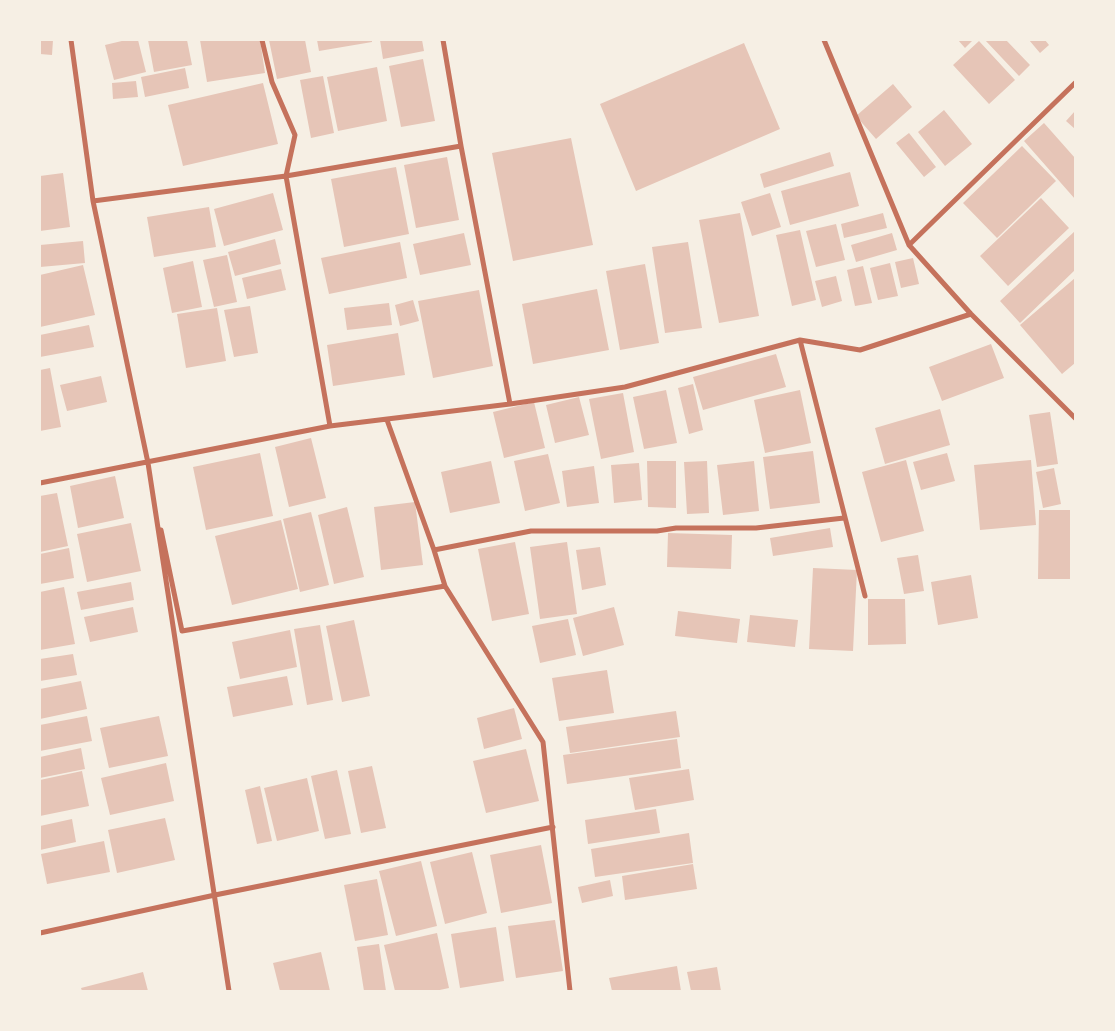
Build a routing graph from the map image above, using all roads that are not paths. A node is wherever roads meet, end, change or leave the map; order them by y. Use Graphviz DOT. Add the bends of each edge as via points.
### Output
graph roads {
  1 [pos="70,40"];
  2 [pos="262,40"];
  3 [pos="443,40"];
  4 [pos="824,40"];
  5 [pos="1075,83"];
  6 [pos="461,146"];
  7 [pos="286,176"];
  8 [pos="93,201"];
  9 [pos="909,245"];
  10 [pos="971,314"];
  11 [pos="800,340"];
  12 [pos="510,404"];
  13 [pos="1075,418"];
  14 [pos="387,420"];
  15 [pos="330,426"];
  16 [pos="148,463"];
  17 [pos="40,483"];
  18 [pos="844,518"];
  19 [pos="434,550"];
  20 [pos="445,586"];
  21 [pos="865,596"];
  22 [pos="552,827"];
  23 [pos="215,894"];
  24 [pos="40,933"];
  25 [pos="228,991"];
  26 [pos="570,991"];
  1 -- 8 [label="street"];
  2 -- 7 [label="street" via="272,82 295,135"];
  3 -- 6 [label="street"];
  4 -- 9 [label="street"];
  5 -- 9 [label="street"];
  6 -- 7 [label="street"];
  6 -- 12 [label="street"];
  7 -- 8 [label="street"];
  7 -- 15 [label="street"];
  8 -- 16 [label="street"];
  9 -- 10 [label="street"];
  10 -- 11 [label="street" via="860,350"];
  10 -- 13 [label="street"];
  11 -- 12 [label="street" via="624,387"];
  11 -- 18 [label="street"];
  12 -- 14 [label="street"];
  14 -- 15 [label="street"];
  14 -- 19 [label="street"];
  15 -- 16 [label="street"];
  16 -- 17 [label="street"];
  16 -- 20 [label="street" via="182,631"];
  16 -- 23 [label="street"];
  18 -- 19 [label="street" via="756,528 676,528 657,532 531,531"];
  18 -- 21 [label="street"];
  19 -- 20 [label="street"];
  20 -- 22 [label="street" via="543,742"];
  22 -- 23 [label="street"];
  22 -- 26 [label="street"];
  23 -- 24 [label="street"];
  23 -- 25 [label="street"];
}
